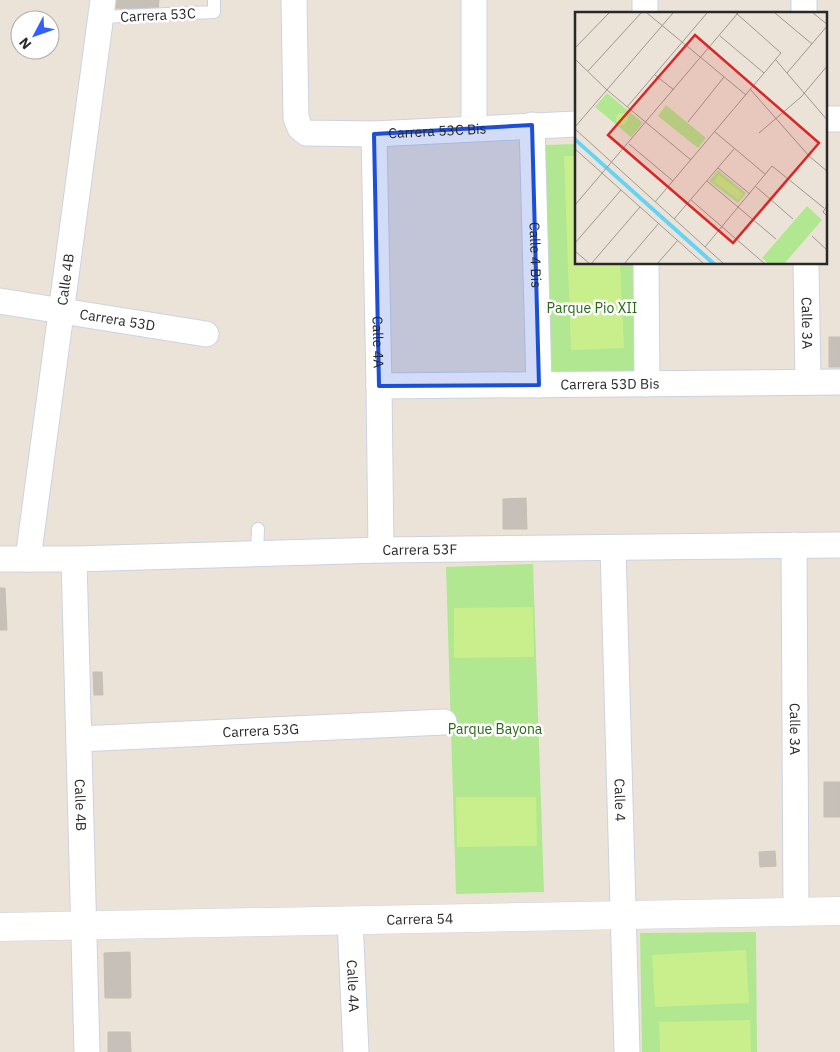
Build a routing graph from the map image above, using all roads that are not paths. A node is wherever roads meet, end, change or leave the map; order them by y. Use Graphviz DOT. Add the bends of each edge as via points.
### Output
graph roads {
  1 [pos="294,0"];
  2 [pos="474,0"];
  3 [pos="214,6"];
  4 [pos="102,9"];
  5 [pos="575,124"];
  6 [pos="532,125"];
  7 [pos="474,128"];
  8 [pos="374,134"];
  9 [pos="646,265"];
  10 [pos="806,265"];
  11 [pos="0,301"];
  12 [pos="61,309"];
  13 [pos="206,334"];
  14 [pos="808,382"];
  15 [pos="840,382"];
  16 [pos="647,384"];
  17 [pos="539,385"];
  18 [pos="380,386"];
  19 [pos="794,545"];
  20 [pos="840,545"];
  21 [pos="613,548"];
  22 [pos="381,550"];
  23 [pos="0,559"];
  24 [pos="28,559"];
  25 [pos="74,559"];
  26 [pos="444,722"];
  27 [pos="79,739"];
  28 [pos="840,911"];
  29 [pos="796,912"];
  30 [pos="623,915"];
  31 [pos="350,920"];
  32 [pos="85,926"];
  33 [pos="0,927"];
  34 [pos="87,1052"];
  35 [pos="356,1052"];
  36 [pos="627,1052"];
  1 -- 8 [label="street, Carrera 53C Bis" via="296,118 300,128 306,133"];
  2 -- 7 [label="street"];
  3 -- 4 [label="lane, Carrera 53C"];
  4 -- 12 [label="street, Calle 4B"];
  5 -- 6 [label="street, Carrera 53C Bis"];
  6 -- 7 [label="street, Carrera 53C Bis"];
  6 -- 17 [label="street, Calle 4 Bis"];
  7 -- 8 [label="street, Carrera 53C Bis"];
  8 -- 18 [label="street, Calle 4A"];
  9 -- 16 [label="street"];
  10 -- 14 [label="street, Calle 3A"];
  11 -- 12 [label="street, Carrera 53D"];
  12 -- 13 [label="street, Carrera 53D"];
  12 -- 24 [label="street, Calle 4B"];
  14 -- 15 [label="street, Carrera 53D Bis"];
  14 -- 16 [label="street, Carrera 53D Bis"];
  16 -- 17 [label="street, Carrera 53D Bis"];
  17 -- 18 [label="street, Carrera 53D Bis"];
  18 -- 22 [label="street, Calle 4A"];
  19 -- 20 [label="street, Carrera 53F"];
  19 -- 21 [label="street, Carrera 53F"];
  19 -- 29 [label="street, Calle 3A"];
  21 -- 22 [label="street, Carrera 53F"];
  21 -- 30 [label="street, Calle 4"];
  22 -- 25 [label="street, Carrera 53F" via="257,541"];
  23 -- 24 [label="street, Carrera 53F"];
  24 -- 25 [label="street, Carrera 53F"];
  25 -- 27 [label="street, Calle 4B"];
  26 -- 27 [label="street, Carrera 53G"];
  27 -- 32 [label="street, Calle 4B"];
  28 -- 29 [label="street, Carrera 54"];
  29 -- 30 [label="street, Carrera 54"];
  30 -- 31 [label="street, Carrera 54"];
  30 -- 36 [label="street, Calle 4"];
  31 -- 32 [label="street, Carrera 54"];
  31 -- 35 [label="street, Calle 4A"];
  32 -- 33 [label="street, Carrera 54"];
  32 -- 34 [label="street, Calle 4B"];
}
